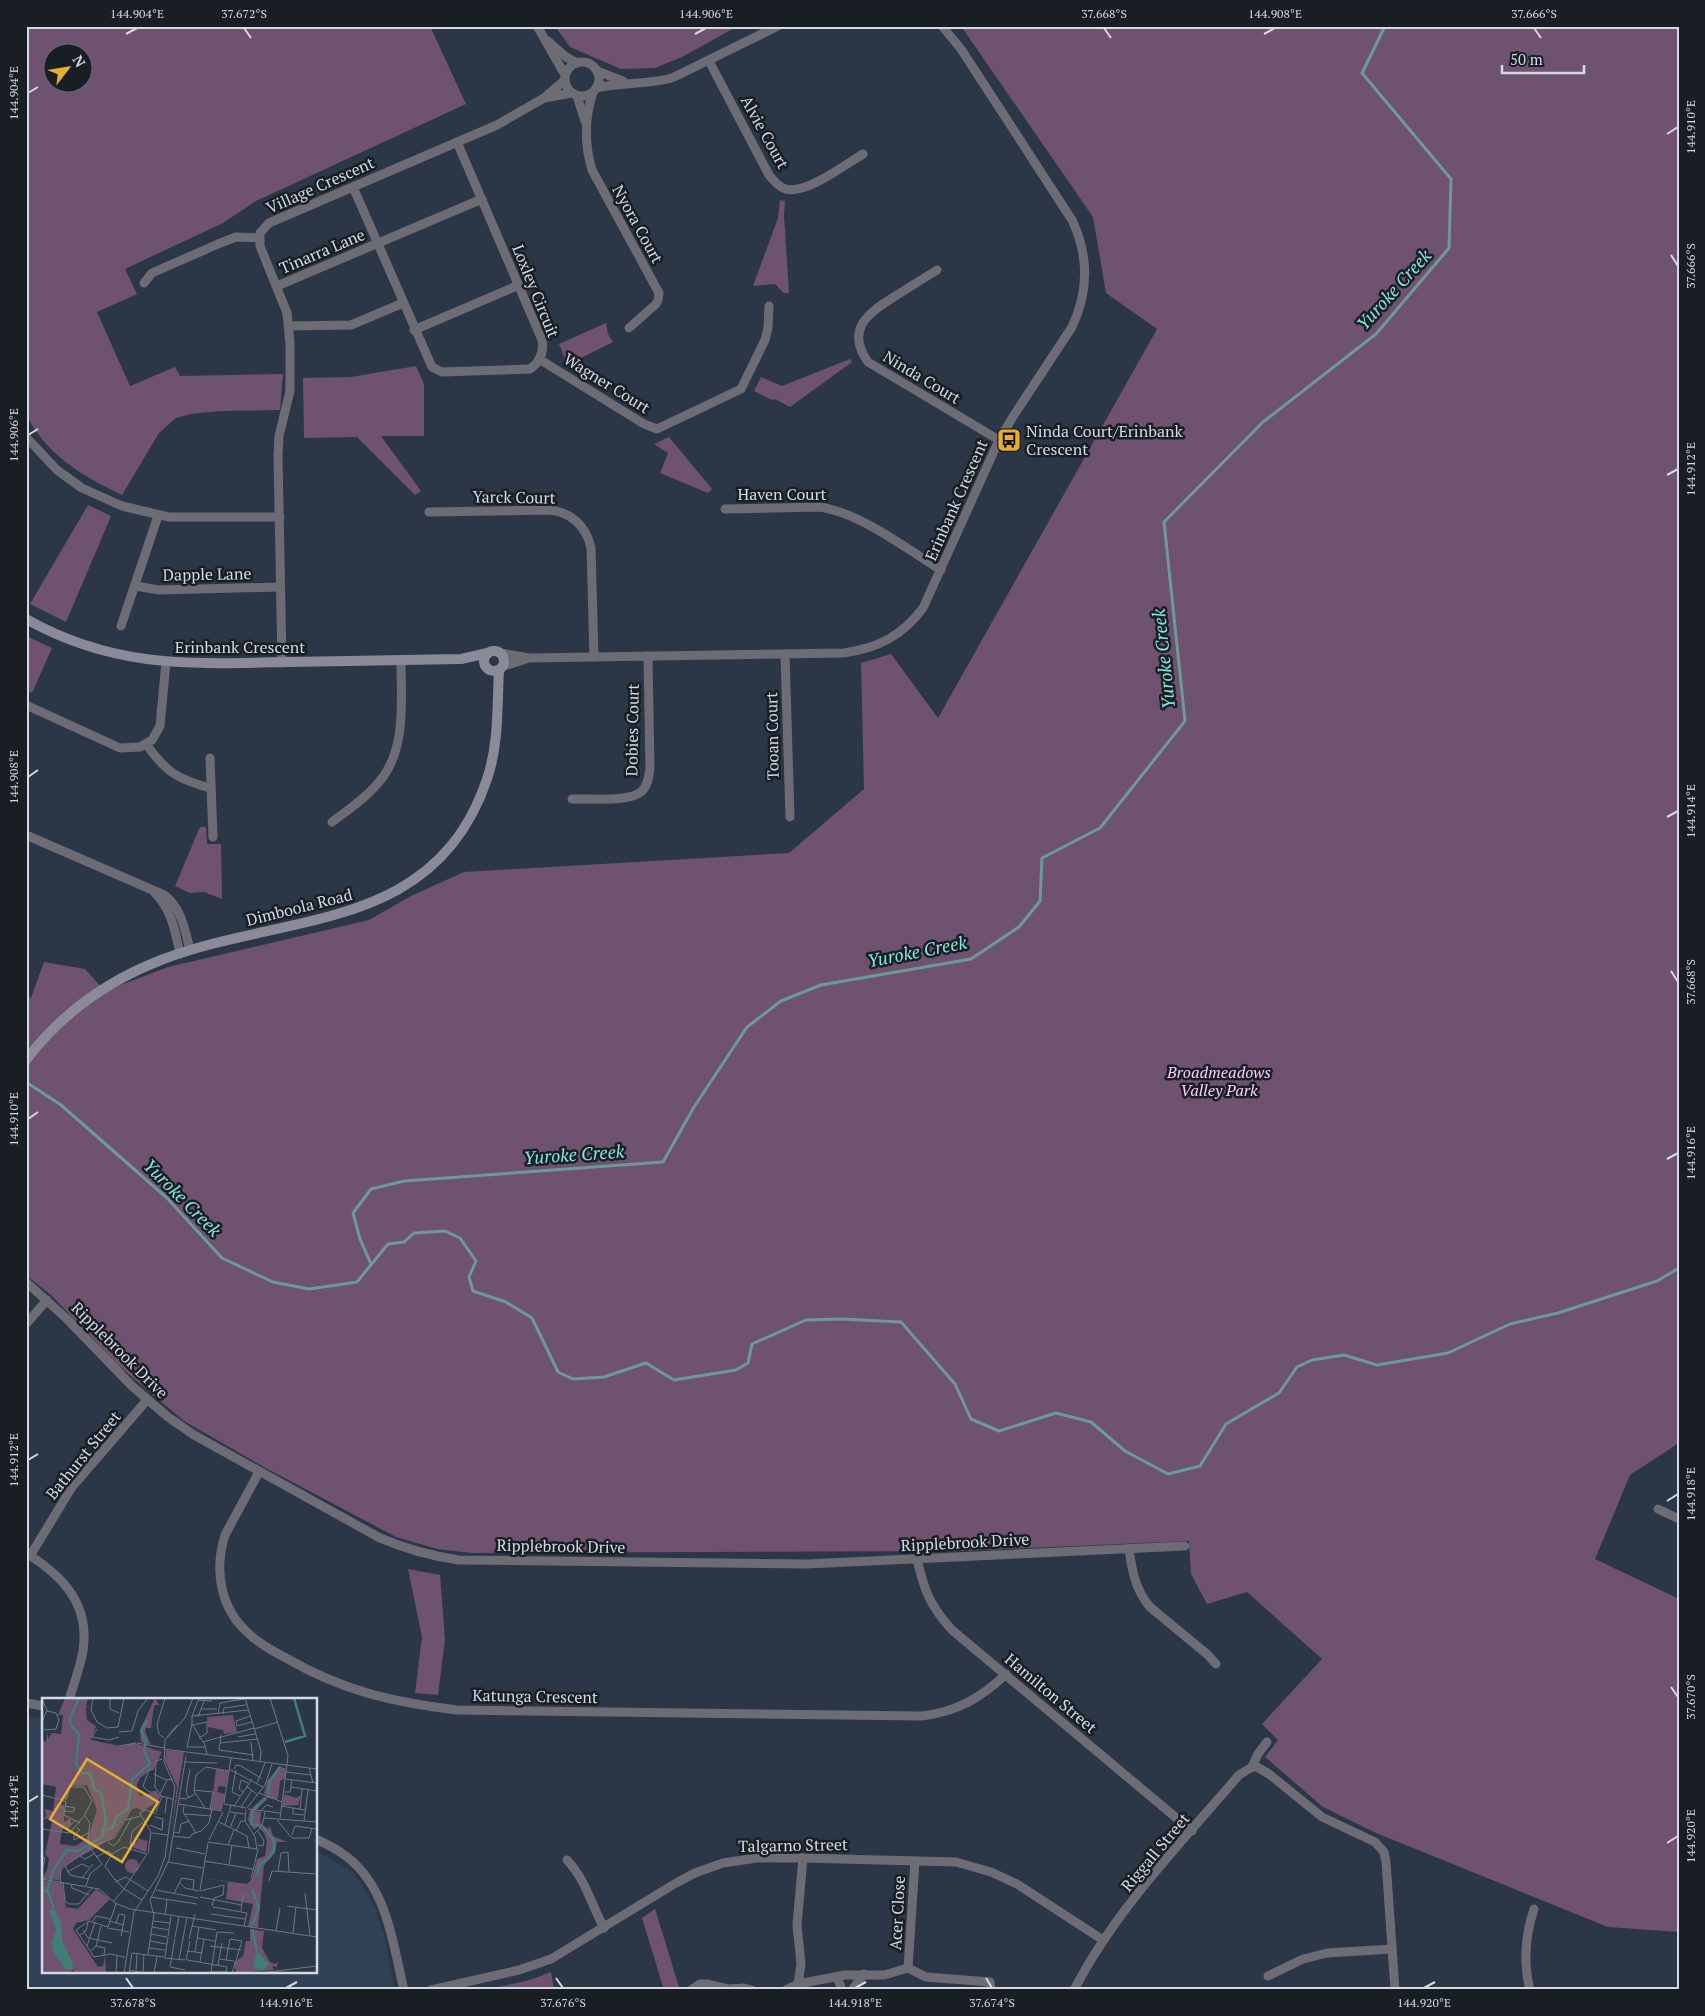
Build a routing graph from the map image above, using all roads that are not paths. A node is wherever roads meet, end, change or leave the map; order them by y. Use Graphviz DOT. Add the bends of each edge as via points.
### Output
graph roads {
  1 [pos="537,26"];
  2 [pos="778,26"];
  3 [pos="942,26"];
  4 [pos="544,38"];
  5 [pos="710,61"];
  6 [pos="577,63"];
  7 [pos="597,71"];
  8 [pos="565,77"];
  9 [pos="630,84"];
  10 [pos="595,90"];
  11 [pos="574,94"];
  12 [pos="544,98"];
  13 [pos="586,123"];
  14 [pos="457,142"];
  15 [pos="863,154"];
  16 [pos="353,187"];
  17 [pos="482,199"];
  18 [pos="259,238"];
  19 [pos="378,243"];
  20 [pos="937,270"];
  21 [pos="144,282"];
  22 [pos="278,286"];
  23 [pos="519,286"];
  24 [pos="403,303"];
  25 [pos="769,306"];
  26 [pos="289,326"];
  27 [pos="629,328"];
  28 [pos="414,330"];
  29 [pos="539,359"];
  30 [pos="26,437"];
  31 [pos="999,440"];
  32 [pos="725,509"];
  33 [pos="429,512"];
  34 [pos="158,516"];
  35 [pos="280,517"];
  36 [pos="941,570"];
  37 [pos="135,586"];
  38 [pos="280,587"];
  39 [pos="26,619"];
  40 [pos="121,626"];
  41 [pos="488,653"];
  42 [pos="501,653"];
  43 [pos="785,654"];
  44 [pos="648,656"];
  45 [pos="594,657"];
  46 [pos="528,658"];
  47 [pos="461,659"];
  48 [pos="401,660"];
  49 [pos="166,662"];
  50 [pos="282,662"];
  51 [pos="486,667"];
  52 [pos="501,668"];
  53 [pos="26,705"];
  54 [pos="496,709"];
  55 [pos="146,744"];
  56 [pos="210,758"];
  57 [pos="210,788"];
  58 [pos="572,799"];
  59 [pos="790,818"];
  60 [pos="332,822"];
  61 [pos="26,835"];
  62 [pos="213,837"];
  63 [pos="153,892"];
  64 [pos="190,950"];
  65 [pos="180,954"];
  66 [pos="26,1060"];
  67 [pos="26,1282"];
  68 [pos="47,1300"];
  69 [pos="26,1324"];
  70 [pos="147,1400"];
  71 [pos="259,1472"];
  72 [pos="1658,1509"];
  73 [pos="1679,1519"];
  74 [pos="1185,1546"];
  75 [pos="1129,1549"];
  76 [pos="28,1555"];
  77 [pos="917,1559"];
  78 [pos="1216,1664"];
  79 [pos="1006,1674"];
  80 [pos="71,1698"];
  81 [pos="26,1703"];
  82 [pos="42,1706"];
  83 [pos="1267,1742"];
  84 [pos="1252,1767"];
  85 [pos="1192,1831"];
  86 [pos="318,1840"];
  87 [pos="803,1858"];
  88 [pos="567,1860"];
  89 [pos="915,1860"];
  90 [pos="1534,1909"];
  91 [pos="604,1928"];
  92 [pos="1103,1940"];
  93 [pos="1392,1950"];
  94 [pos="908,1968"];
  95 [pos="864,1974"];
  96 [pos="837,1976"];
  97 [pos="1268,1976"];
  98 [pos="798,1984"];
  99 [pos="404,1990"];
  100 [pos="431,1990"];
  101 [pos="691,1990"];
  102 [pos="752,1990"];
  103 [pos="786,1990"];
  104 [pos="842,1990"];
  105 [pos="852,1990"];
  106 [pos="991,1990"];
  107 [pos="1074,1990"];
  108 [pos="1395,1990"];
  109 [pos="1530,1990"];
  1 -- 4 [label="street"];
  2 -- 5 [label="street"];
  3 -- 31 [label="street, Erinbank Crescent" via="961,49 1072,220 1084,256 1085,279 1079,312"];
  4 -- 6 [label="street"];
  4 -- 8 [label="street"];
  5 -- 9 [label="street" via="672,78"];
  5 -- 15 [label="street, Alvie Court" via="769,175 783,188 796,190 811,185"];
  6 -- 7 [label="street" via="589,64"];
  6 -- 8 [label="street" via="570,66"];
  7 -- 9 [label="street"];
  7 -- 10 [label="street"];
  8 -- 11 [label="street" via="568,89"];
  8 -- 12 [label="street, Village Crescent"];
  9 -- 10 [label="street"];
  10 -- 11 [label="street" via="582,96"];
  10 -- 13 [label="street, Nyora Court" via="588,106"];
  11 -- 12 [label="street, Village Crescent"];
  11 -- 13 [label="street, Nyora Court"];
  12 -- 14 [label="street, Village Crescent" via="497,125"];
  13 -- 27 [label="street, Nyora Court" via="587,154 592,170 659,293 656,304"];
  14 -- 16 [label="street, Village Crescent"];
  14 -- 17 [label="street, Loxley Circuit"];
  16 -- 18 [label="street, Village Crescent" via="269,223"];
  16 -- 19 [label="street, Loxley Circuit"];
  17 -- 19 [label="street, Tinarra Lane"];
  17 -- 23 [label="street, Loxley Circuit"];
  18 -- 21 [label="street" via="236,237 152,273"];
  18 -- 22 [label="street, Village Crescent"];
  19 -- 22 [label="street, Tinarra Lane"];
  19 -- 24 [label="street, Loxley Circuit"];
  20 -- 31 [label="street, Ninda Court" via="872,312 860,327 859,345 868,362"];
  22 -- 26 [label="street, Village Crescent"];
  23 -- 28 [label="street"];
  23 -- 29 [label="street, Loxley Circuit" via="542,340 543,352"];
  24 -- 26 [label="street" via="351,325"];
  24 -- 28 [label="street, Loxley Circuit"];
  25 -- 29 [label="street, Wagner Court" via="765,340 741,389 657,429"];
  26 -- 35 [label="street, Village Crescent" via="290,391 278,456"];
  28 -- 29 [label="street, Loxley Circuit" via="432,367 442,372 524,370 534,366"];
  30 -- 34 [label="street" via="58,470 82,488 122,506"];
  31 -- 36 [label="street, Erinbank Crescent"];
  32 -- 36 [label="street, Haven Court" via="831,509 854,518"];
  33 -- 45 [label="street, Yarck Court" via="547,510 565,513 574,519 586,532 591,548"];
  34 -- 35 [label="street"];
  34 -- 37 [label="street, Dapple Lane"];
  35 -- 38 [label="street, Village Crescent"];
  36 -- 43 [label="street, Erinbank Crescent" via="919,614 889,640 844,653"];
  37 -- 38 [label="street, Dapple Lane" via="159,590"];
  37 -- 40 [label="street, Dapple Lane"];
  38 -- 50 [label="street, Village Crescent"];
  39 -- 49 [label="street, Erinbank Crescent" via="86,646 132,658"];
  41 -- 42 [label="street"];
  41 -- 47 [label="street, Erinbank Crescent"];
  41 -- 51 [label="street" via="484,659"];
  42 -- 46 [label="street, Erinbank Crescent"];
  42 -- 52 [label="street" via="505,659"];
  43 -- 44 [label="street, Erinbank Crescent"];
  43 -- 59 [label="street, Tooan Court"];
  44 -- 45 [label="street, Erinbank Crescent"];
  44 -- 58 [label="street, Dobies Court" via="650,768 646,785 632,796"];
  45 -- 46 [label="street, Erinbank Crescent"];
  46 -- 52 [label="street, Erinbank Crescent"];
  47 -- 48 [label="street, Erinbank Crescent"];
  47 -- 51 [label="street, Erinbank Crescent"];
  48 -- 50 [label="street, Erinbank Crescent"];
  48 -- 60 [label="street" via="401,726 394,756 375,786"];
  49 -- 50 [label="street, Erinbank Crescent"];
  49 -- 55 [label="street" via="160,726 157,734"];
  51 -- 52 [label="street" via="493,672"];
  51 -- 54 [label="street, Dimboola Road"];
  52 -- 54 [label="street, Dimboola Road"];
  53 -- 55 [label="street" via="120,748 134,749"];
  54 -- 64 [label="street, Dimboola Road" via="493,758 471,817 448,849 421,875 367,905"];
  55 -- 57 [label="street" via="173,774"];
  56 -- 57 [label="street"];
  57 -- 62 [label="street"];
  61 -- 63 [label="street"];
  63 -- 64 [label="street" via="164,895 175,904"];
  63 -- 65 [label="street" via="172,918"];
  64 -- 65 [label="street, Dimboola Road"];
  65 -- 66 [label="street, Dimboola Road" via="122,978 84,1002 54,1026"];
  67 -- 68 [label="street, Ripplebrook Drive"];
  68 -- 69 [label="street"];
  68 -- 70 [label="street, Ripplebrook Drive"];
  70 -- 71 [label="street, Ripplebrook Drive" via="194,1435"];
  70 -- 76 [label="street, Bathurst Street" via="72,1487"];
  71 -- 77 [label="street, Ripplebrook Drive" via="380,1538 406,1549 459,1560 764,1564"];
  71 -- 79 [label="street, Katunga Crescent" via="221,1546 221,1587 232,1614 240,1626 261,1644 316,1674 370,1695 457,1710 922,1716 966,1704"];
  72 -- 73 [label="street"];
  74 -- 75 [label="street, Ripplebrook Drive"];
  75 -- 77 [label="street, Ripplebrook Drive"];
  75 -- 78 [label="street" via="1133,1578 1143,1598"];
  76 -- 80 [label="street" via="47,1566 64,1582 81,1616 83,1652"];
  77 -- 79 [label="street, Hamilton Street" via="923,1586 940,1617"];
  79 -- 85 [label="street, Hamilton Street"];
  81 -- 82 [label="street"];
  83 -- 84 [label="street, Riggall Street"];
  84 -- 85 [label="street, Riggall Street" via="1238,1775"];
  84 -- 93 [label="street" via="1269,1774 1322,1818 1379,1845 1386,1862"];
  85 -- 92 [label="street, Riggall Street"];
  86 -- 99 [label="street" via="351,1861 376,1892 386,1913"];
  87 -- 89 [label="street, Talgarno Street"];
  87 -- 91 [label="street, Talgarno Street" via="741,1860 707,1868 676,1882"];
  87 -- 98 [label="street" via="797,1925 802,1964"];
  88 -- 91 [label="street" via="587,1888"];
  89 -- 92 [label="street, Talgarno Street" via="968,1864 1002,1876"];
  89 -- 94 [label="street, Acer Close"];
  90 -- 109 [label="street" via="1526,1942"];
  91 -- 100 [label="street, Talgarno Street" via="537,1965"];
  92 -- 107 [label="street, Riggall Street"];
  93 -- 97 [label="street" via="1327,1953"];
  93 -- 108 [label="street"];
  94 -- 95 [label="street" via="891,1974"];
  94 -- 106 [label="street" via="926,1977 990,1982"];
  95 -- 96 [label="street"];
  95 -- 105 [label="street"];
  96 -- 98 [label="street"];
  96 -- 104 [label="street"];
  98 -- 103 [label="street"];
  101 -- 102 [label="street" via="700,1984"];
}
